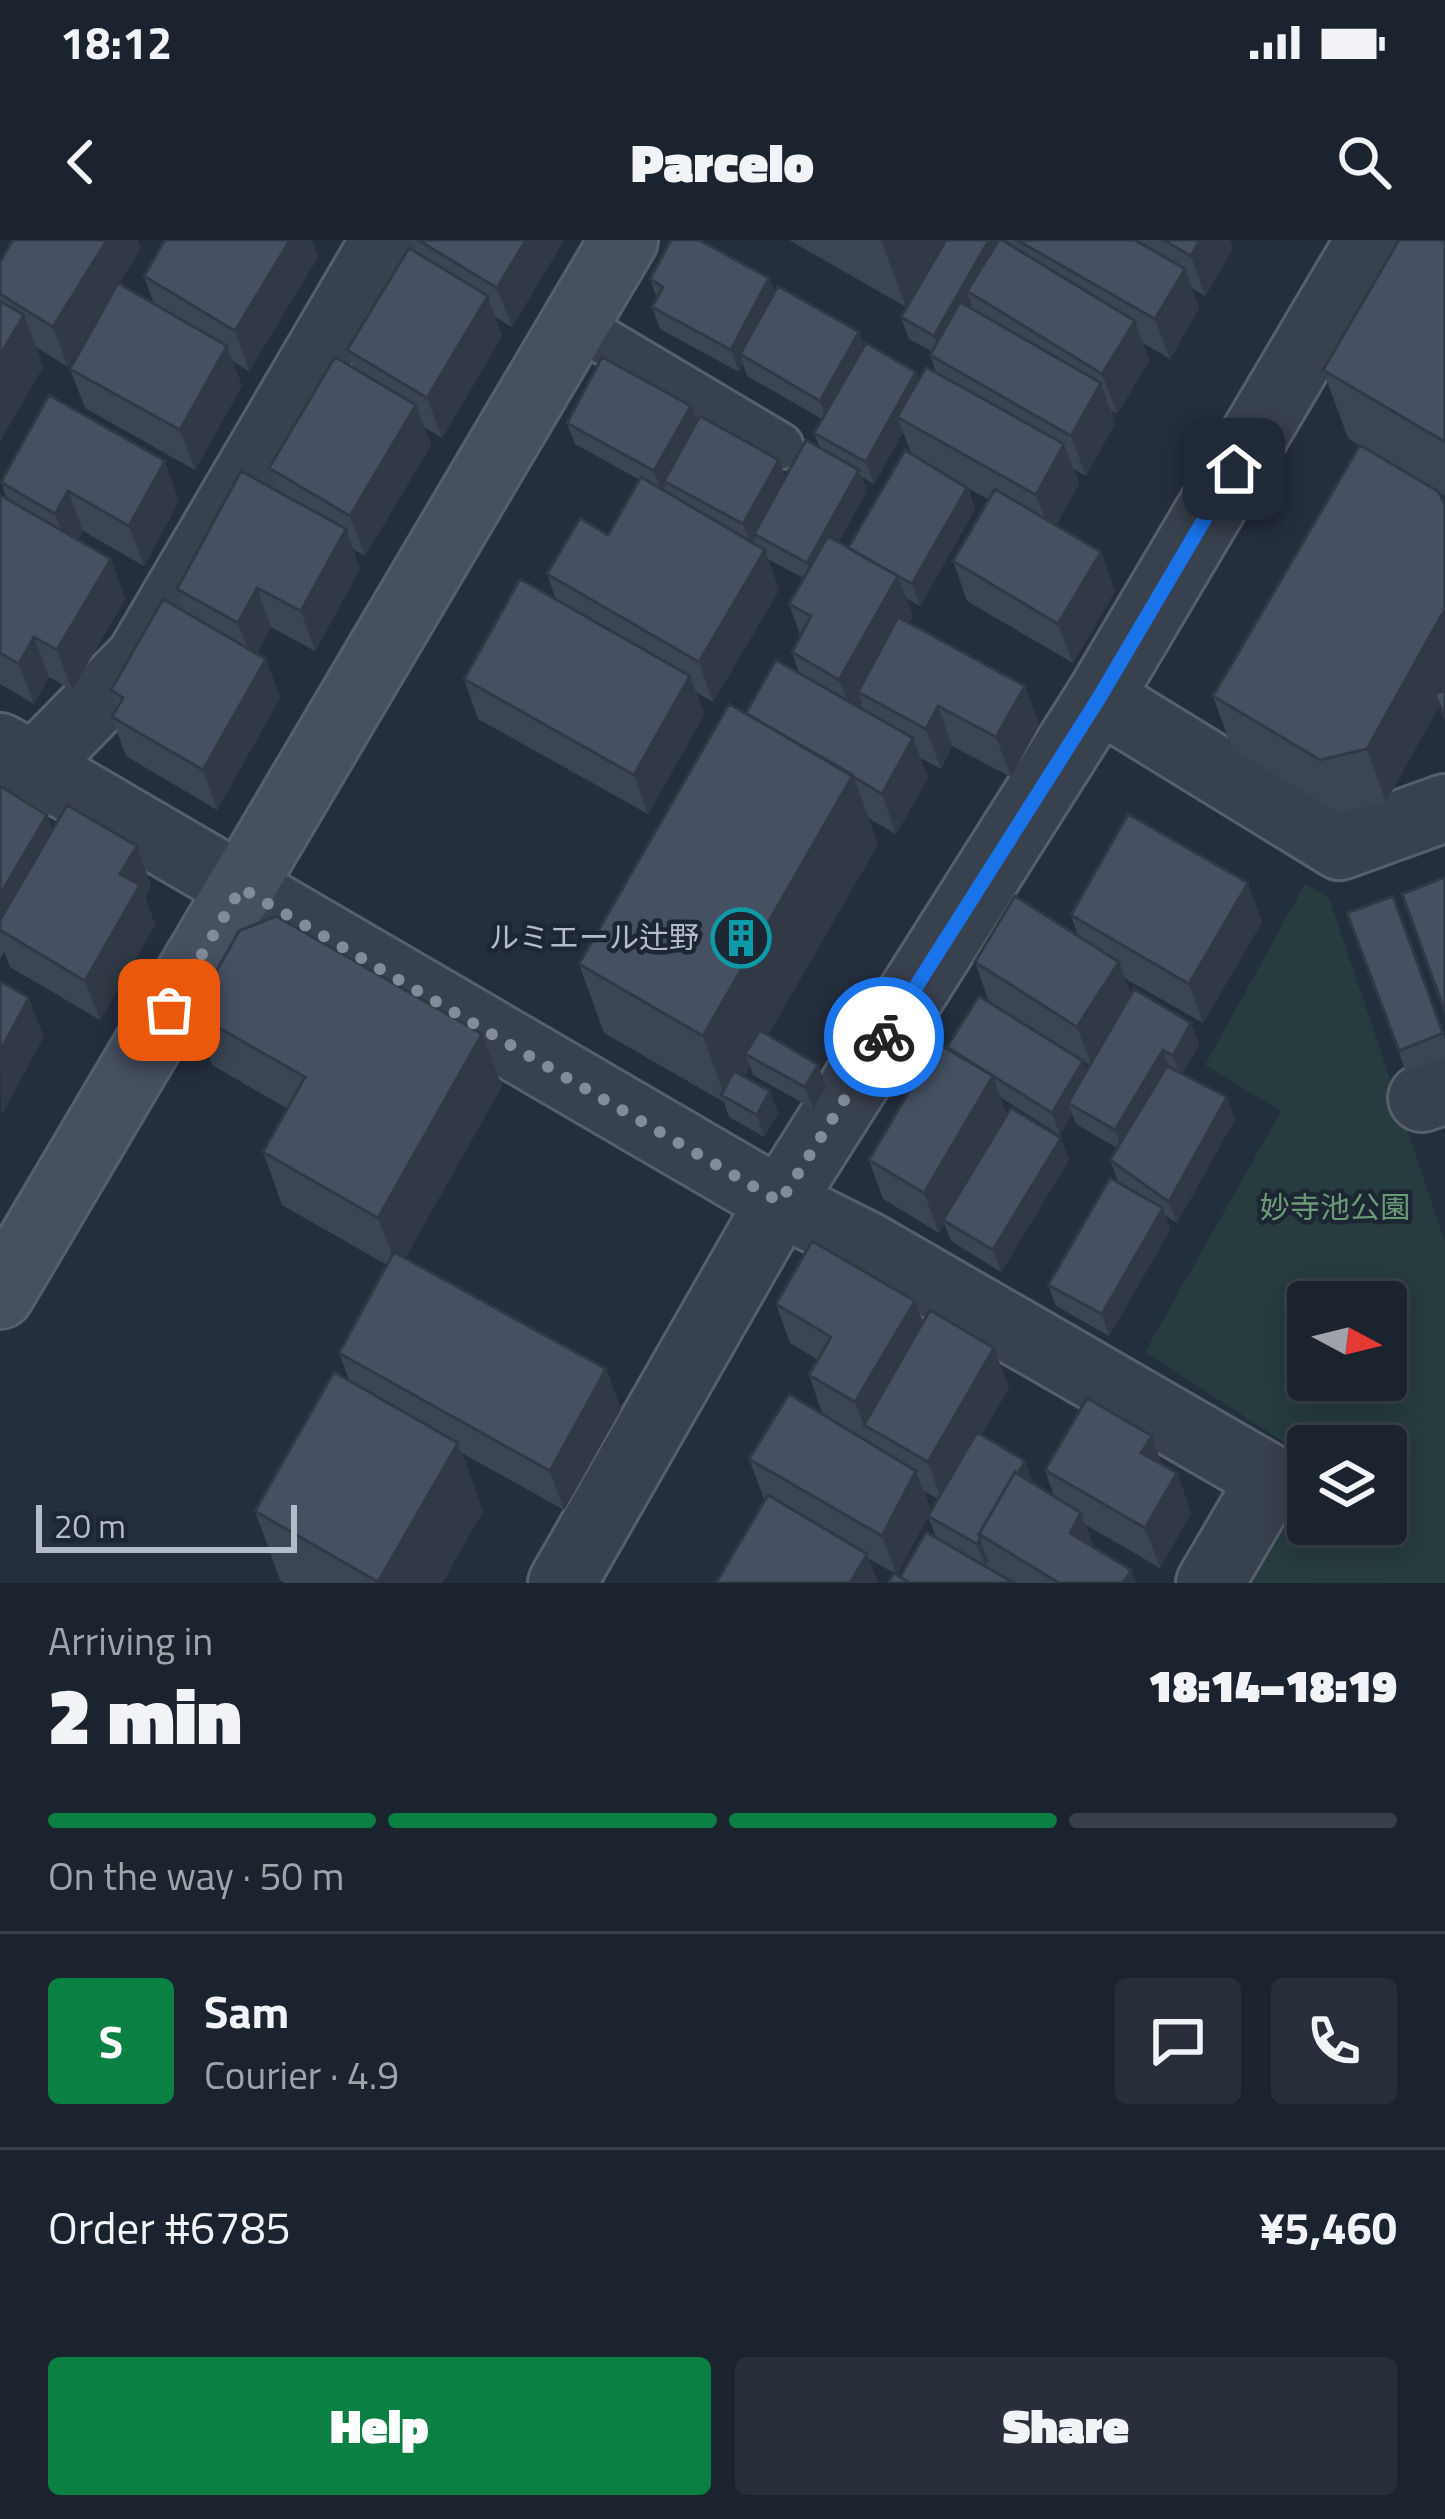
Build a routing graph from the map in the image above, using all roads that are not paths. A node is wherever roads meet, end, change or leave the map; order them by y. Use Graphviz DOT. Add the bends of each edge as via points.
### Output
graph roads {
  1 [pos="385,240"];
  2 [pos="624,240"];
  3 [pos="1370,240"];
  4 [pos="575,324"];
  5 [pos="779,446"];
  6 [pos="1099,698"];
  7 [pos="17,757"];
  8 [pos="1445,808"];
  9 [pos="241,888"];
  10 [pos="780,1202"];
  11 [pos="0,1295"];
  12 [pos="562,1583"];
  13 [pos="1210,1583"];
  1 -- 7 [label="street" via="140,658"];
  2 -- 4 [label="street"];
  3 -- 6 [label="street"];
  4 -- 5 [label="lane"];
  4 -- 9 [label="street"];
  6 -- 8 [label="street" via="1340,846"];
  6 -- 10 [label="street"];
  7 -- 9 [label="street"];
  9 -- 10 [label="street"];
  9 -- 11 [label="street"];
  10 -- 12 [label="street"];
  10 -- 13 [label="street" via="1271,1479"];
}
